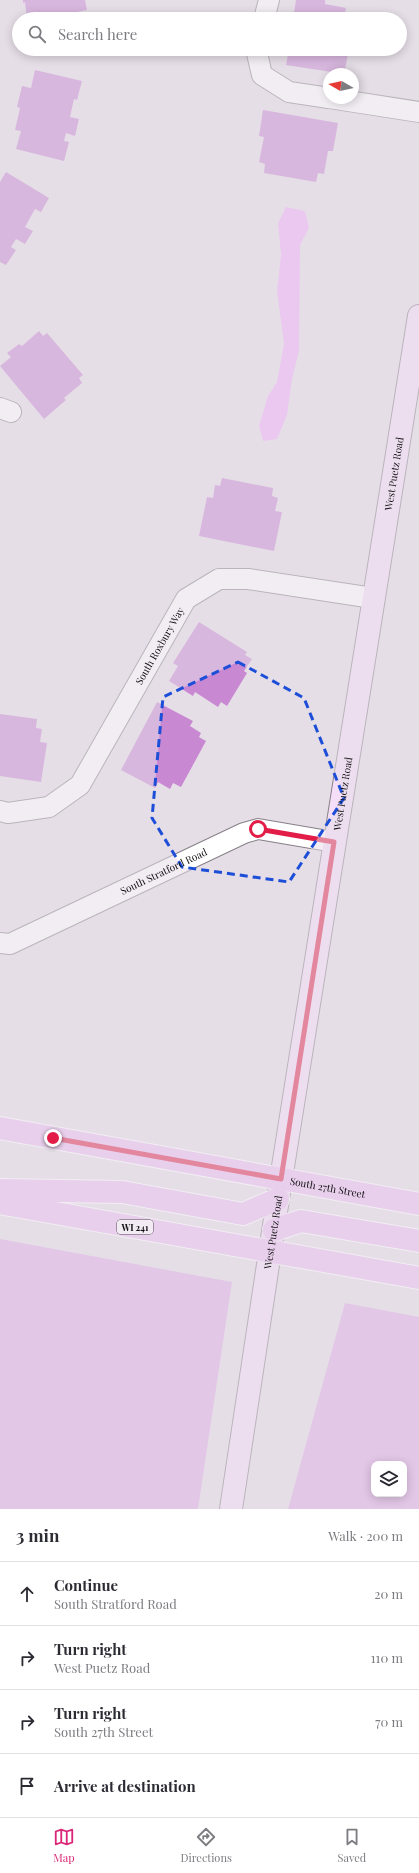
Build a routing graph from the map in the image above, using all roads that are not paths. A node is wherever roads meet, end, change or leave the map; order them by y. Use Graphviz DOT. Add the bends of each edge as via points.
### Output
graph roads {
  1 [pos="269,0"];
  2 [pos="266,12"];
  3 [pos="258,56"];
  4 [pos="323,97"];
  5 [pos="359,103"];
  6 [pos="419,112"];
  7 [pos="419,316"];
  8 [pos="373,598"];
  9 [pos="0,811"];
  10 [pos="334,842"];
  11 [pos="0,943"];
  12 [pos="0,1128"];
  13 [pos="279,1189"];
  14 [pos="0,1190"];
  15 [pos="0,1203"];
  16 [pos="419,1204"];
  17 [pos="274,1230"];
  18 [pos="419,1241"];
  19 [pos="271,1252"];
  20 [pos="419,1278"];
  21 [pos="231,1509"];
  1 -- 2 [label="street"];
  3 -- 4 [label="street" via="262,74 289,92"];
  5 -- 6 [label="street"];
  7 -- 8 [label="street, West Puetz Road"];
  8 -- 9 [label="street, South Roxbury Way" via="248,579 219,579 186,600 80,785 48,807 8,813"];
  8 -- 10 [label="street, West Puetz Road"];
  10 -- 11 [label="street, South Stratford Road" via="258,829 244,833 10,944"];
  10 -- 13 [label="street, West Puetz Road"];
  12 -- 13 [label="main road, South 27th Street"];
  13 -- 14 [label="main road" via="243,1214 122,1192"];
  13 -- 16 [label="main road, South 27th Street"];
  13 -- 17 [label="street, West Puetz Road"];
  15 -- 19 [label="main road, WI 241"];
  17 -- 18 [label="main road" via="301,1220"];
  17 -- 19 [label="street, West Puetz Road"];
  19 -- 20 [label="main road, WI 241"];
  19 -- 21 [label="street, West Puetz Road"];
}
